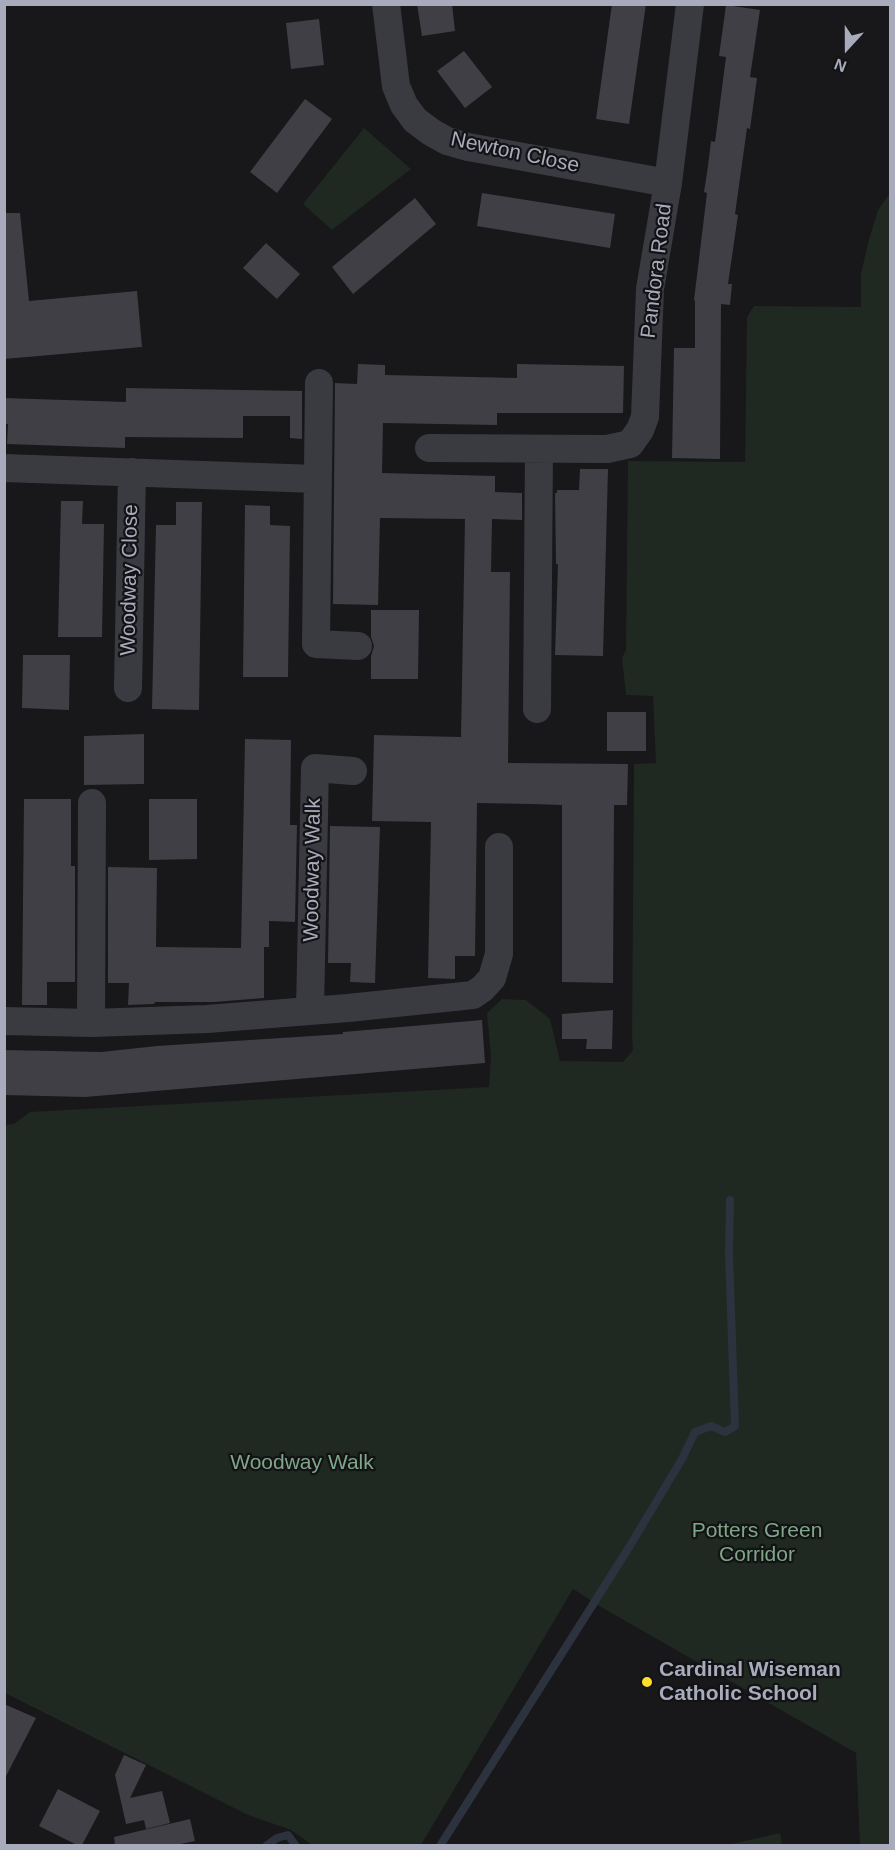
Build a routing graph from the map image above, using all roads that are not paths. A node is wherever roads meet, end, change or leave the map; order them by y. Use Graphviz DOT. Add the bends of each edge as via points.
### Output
graph roads {
  1 [pos="386,4"];
  2 [pos="690,4"];
  3 [pos="668,183"];
  4 [pos="319,382"];
  5 [pos="429,448"];
  6 [pos="539,450"];
  7 [pos="4,468"];
  8 [pos="132,472"];
  9 [pos="317,479"];
  10 [pos="358,646"];
  11 [pos="128,688"];
  12 [pos="537,709"];
  13 [pos="353,771"];
  14 [pos="92,803"];
  15 [pos="499,847"];
  16 [pos="310,1010"];
  17 [pos="4,1021"];
  18 [pos="91,1023"];
  1 -- 3 [label="street, Newton Close" via="396,86 409,112 431,132 468,147"];
  2 -- 3 [label="street, Pandora Road"];
  3 -- 6 [label="street, Pandora Road" via="651,289 645,417 640,430 630,444 607,449"];
  4 -- 9 [label="street"];
  5 -- 6 [label="street, Pandora Road"];
  6 -- 12 [label="street"];
  7 -- 8 [label="street"];
  8 -- 9 [label="street"];
  8 -- 11 [label="street, Woodway Close"];
  9 -- 10 [label="street" via="316,644"];
  13 -- 16 [label="street, Woodway Walk" via="315,768"];
  14 -- 18 [label="street"];
  15 -- 16 [label="street" via="499,954 492,978 483,988 473,995 459,997"];
  16 -- 18 [label="street"];
  17 -- 18 [label="street"];
}
